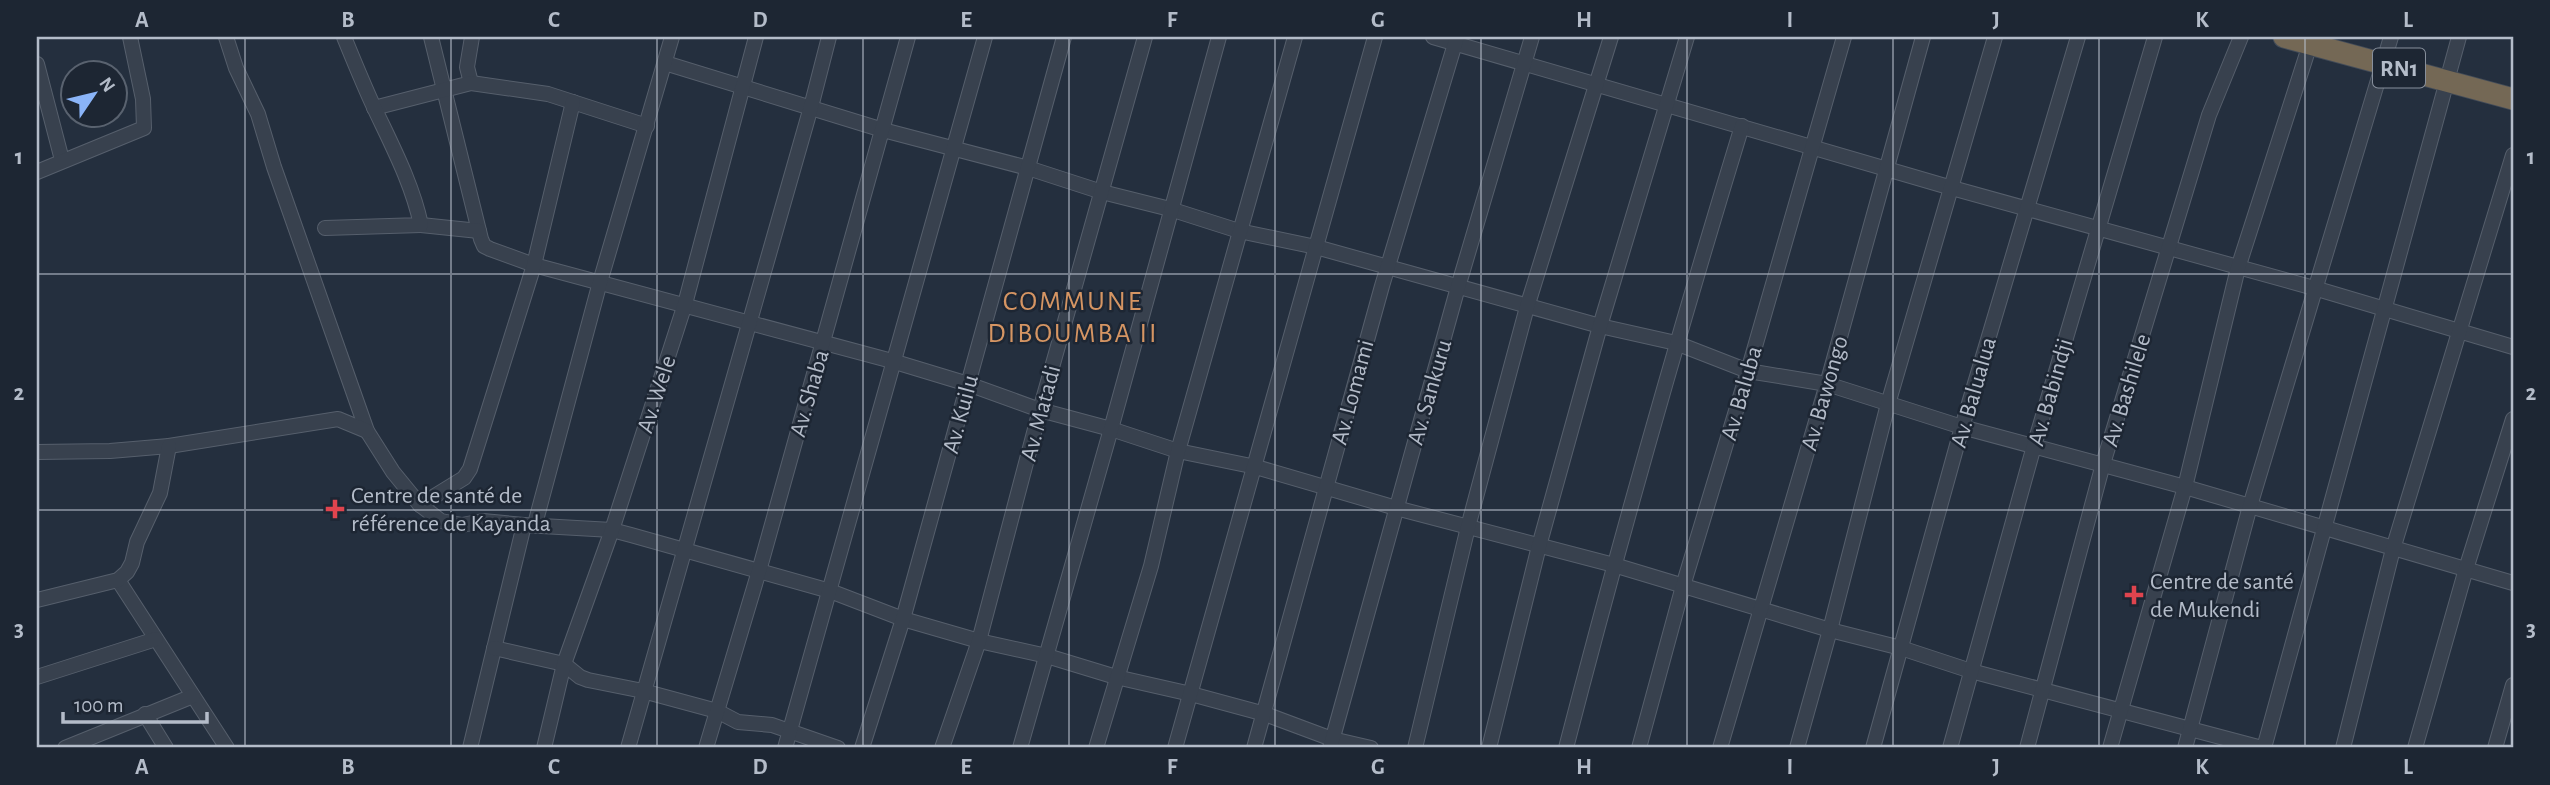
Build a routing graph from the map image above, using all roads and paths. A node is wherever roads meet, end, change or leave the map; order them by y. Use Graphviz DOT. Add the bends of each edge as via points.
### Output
graph roads {
  1 [pos="130,37"];
  2 [pos="226,37"];
  3 [pos="344,37"];
  4 [pos="431,37"];
  5 [pos="472,37"];
  6 [pos="672,37"];
  7 [pos="756,37"];
  8 [pos="829,37"];
  9 [pos="908,37"];
  10 [pos="985,37"];
  11 [pos="1064,37"];
  12 [pos="1145,37"];
  13 [pos="1219,37"];
  14 [pos="1295,37"];
  15 [pos="1375,37"];
  16 [pos="1433,37"];
  17 [pos="1532,37"];
  18 [pos="1611,37"];
  19 [pos="1687,37"];
  20 [pos="1844,37"];
  21 [pos="1923,37"];
  22 [pos="1996,37"];
  23 [pos="2078,37"];
  24 [pos="2155,37"];
  25 [pos="2241,37"];
  26 [pos="2284,37"];
  27 [pos="2391,37"];
  28 [pos="2459,37"];
  29 [pos="1456,40"];
  30 [pos="2311,41"];
  31 [pos="1524,62"];
  32 [pos="665,63"];
  33 [pos="37,64"];
  34 [pos="2384,64"];
  35 [pos="2448,80"];
  36 [pos="471,83"];
  37 [pos="1596,83"];
  38 [pos="744,87"];
  39 [pos="444,92"];
  40 [pos="2513,99"];
  41 [pos="573,102"];
  42 [pos="1667,104"];
  43 [pos="811,107"];
  44 [pos="374,108"];
  45 [pos="647,126"];
  46 [pos="1742,126"];
  47 [pos="883,130"];
  48 [pos="1811,146"];
  49 [pos="953,147"];
  50 [pos="2513,155"];
  51 [pos="62,160"];
  52 [pos="1028,168"];
  53 [pos="1887,168"];
  54 [pos="37,172"];
  55 [pos="1952,188"];
  56 [pos="1102,192"];
  57 [pos="2027,207"];
  58 [pos="1170,209"];
  59 [pos="421,225"];
  60 [pos="325,228"];
  61 [pos="2098,229"];
  62 [pos="479,231"];
  63 [pos="1239,231"];
  64 [pos="1317,247"];
  65 [pos="2169,249"];
  66 [pos="534,265"];
  67 [pos="1388,266"];
  68 [pos="2238,268"];
  69 [pos="600,282"];
  70 [pos="1458,287"];
  71 [pos="2314,288"];
  72 [pos="685,304"];
  73 [pos="1527,307"];
  74 [pos="2384,310"];
  75 [pos="749,322"];
  76 [pos="1600,326"];
  77 [pos="2459,333"];
  78 [pos="1675,343"];
  79 [pos="823,344"];
  80 [pos="2513,347"];
  81 [pos="892,361"];
  82 [pos="1748,371"];
  83 [pos="968,384"];
  84 [pos="1827,384"];
  85 [pos="1888,404"];
  86 [pos="1040,410"];
  87 [pos="2513,419"];
  88 [pos="1962,427"];
  89 [pos="1111,429"];
  90 [pos="368,431"];
  91 [pos="169,446"];
  92 [pos="2034,446"];
  93 [pos="1178,451"];
  94 [pos="37,452"];
  95 [pos="2103,464"];
  96 [pos="1256,467"];
  97 [pos="1326,487"];
  98 [pos="2185,487"];
  99 [pos="420,505"];
  100 [pos="2250,506"];
  101 [pos="1396,508"];
  102 [pos="530,525"];
  103 [pos="1468,527"];
  104 [pos="2323,528"];
  105 [pos="612,530"];
  106 [pos="1539,546"];
  107 [pos="2393,549"];
  108 [pos="684,551"];
  109 [pos="1614,565"];
  110 [pos="2466,569"];
  111 [pos="759,571"];
  112 [pos="118,580"];
  113 [pos="2513,583"];
  114 [pos="1683,586"];
  115 [pos="830,591"];
  116 [pos="37,600"];
  117 [pos="1762,609"];
  118 [pos="903,619"];
  119 [pos="1830,630"];
  120 [pos="156,639"];
  121 [pos="978,641"];
  122 [pos="494,648"];
  123 [pos="1901,648"];
  124 [pos="1047,656"];
  125 [pos="564,664"];
  126 [pos="1971,671"];
  127 [pos="37,677"];
  128 [pos="1116,677"];
  129 [pos="2513,685"];
  130 [pos="643,691"];
  131 [pos="2042,691"];
  132 [pos="1191,694"];
  133 [pos="193,695"];
  134 [pos="717,711"];
  135 [pos="2121,712"];
  136 [pos="145,714"];
  137 [pos="1265,714"];
  138 [pos="790,730"];
  139 [pos="2191,731"];
  140 [pos="1331,743"];
  141 [pos="65,748"];
  142 [pos="166,748"];
  143 [pos="227,748"];
  144 [pos="470,748"];
  145 [pos="544,748"];
  146 [pos="628,748"];
  147 [pos="706,748"];
  148 [pos="785,748"];
  149 [pos="838,748"];
  150 [pos="862,748"];
  151 [pos="942,748"];
  152 [pos="1020,748"];
  153 [pos="1096,748"];
  154 [pos="1175,748"];
  155 [pos="1254,748"];
  156 [pos="1371,748"];
  157 [pos="1415,748"];
  158 [pos="1489,748"];
  159 [pos="1566,748"];
  160 [pos="1639,748"];
  161 [pos="1720,748"];
  162 [pos="1797,748"];
  163 [pos="1873,748"];
  164 [pos="1950,748"];
  165 [pos="2027,748"];
  166 [pos="2110,748"];
  167 [pos="2185,748"];
  168 [pos="2263,748"];
  169 [pos="2343,748"];
  170 [pos="2415,748"];
  171 [pos="2495,748"];
  1 -- 51 [label="street" via="144,128"];
  2 -- 90 [label="street" via="258,114"];
  3 -- 44 [label="street"];
  4 -- 39 [label="street"];
  5 -- 36 [label="street" via="467,67"];
  6 -- 32 [label="street"];
  7 -- 38 [label="street, Av. Wele"];
  8 -- 43 [label="street"];
  9 -- 47 [label="street, Av. Shaba"];
  10 -- 49 [label="street"];
  11 -- 52 [label="street, Av. Kuilu"];
  12 -- 56 [label="street, Av. Matadi"];
  13 -- 58 [label="street"];
  14 -- 63 [label="street"];
  15 -- 64 [label="street"];
  16 -- 29 [label="street"];
  17 -- 31 [label="street, Av. Sankuru"];
  18 -- 37 [label="street"];
  19 -- 42 [label="street"];
  20 -- 48 [label="street, Av. Baluba"];
  21 -- 53 [label="street, Av. Bawongo"];
  22 -- 55 [label="street"];
  23 -- 57 [label="street, Av. Balualua"];
  24 -- 61 [label="street, Av. Babindji"];
  25 -- 65 [label="street, Av. Bashilele" via="2209,115"];
  26 -- 30 [label="highway, RN1"];
  27 -- 34 [label="street"];
  28 -- 35 [label="street"];
  29 -- 31 [label="street"];
  29 -- 67 [label="street, Av. Lomami"];
  30 -- 34 [label="highway, RN1"];
  30 -- 68 [label="street"];
  31 -- 37 [label="street"];
  31 -- 70 [label="street, Av. Sankuru"];
  32 -- 38 [label="street"];
  32 -- 45 [label="street"];
  33 -- 51 [label="street"];
  34 -- 35 [label="highway, RN1"];
  34 -- 71 [label="street"];
  35 -- 40 [label="highway, RN1"];
  35 -- 74 [label="street"];
  36 -- 39 [label="street"];
  36 -- 41 [label="street"];
  37 -- 42 [label="street"];
  37 -- 73 [label="street"];
  38 -- 43 [label="street"];
  38 -- 72 [label="street, Av. Wele"];
  39 -- 44 [label="street"];
  39 -- 62 [label="street"];
  41 -- 45 [label="street"];
  41 -- 66 [label="street"];
  42 -- 46 [label="street"];
  42 -- 76 [label="street"];
  43 -- 47 [label="street"];
  43 -- 75 [label="street"];
  44 -- 59 [label="street" via="401,165"];
  45 -- 69 [label="street"];
  46 -- 48 [label="street"];
  46 -- 78 [label="street"];
  47 -- 49 [label="street"];
  47 -- 79 [label="street, Av. Shaba"];
  48 -- 53 [label="street"];
  48 -- 82 [label="street, Av. Baluba"];
  49 -- 52 [label="street"];
  49 -- 81 [label="street"];
  50 -- 77 [label="street"];
  51 -- 54 [label="street"];
  52 -- 56 [label="street"];
  52 -- 83 [label="street, Av. Kuilu"];
  53 -- 55 [label="street"];
  53 -- 84 [label="street, Av. Bawongo"];
  55 -- 57 [label="street"];
  55 -- 85 [label="street"];
  56 -- 58 [label="street"];
  56 -- 86 [label="street, Av. Matadi"];
  57 -- 61 [label="street"];
  57 -- 88 [label="street, Av. Balualua"];
  58 -- 63 [label="street"];
  58 -- 89 [label="street"];
  59 -- 60 [label="street"];
  59 -- 62 [label="street"];
  61 -- 65 [label="street"];
  61 -- 92 [label="street, Av. Babindji"];
  62 -- 66 [label="street" via="484,246"];
  63 -- 64 [label="street"];
  63 -- 93 [label="street"];
  64 -- 67 [label="street"];
  64 -- 96 [label="street"];
  65 -- 68 [label="street"];
  65 -- 95 [label="street, Av. Bashilele"];
  66 -- 69 [label="street"];
  66 -- 99 [label="street" via="470,469 464,478"];
  67 -- 70 [label="street"];
  67 -- 97 [label="street, Av. Lomami"];
  68 -- 71 [label="street"];
  68 -- 98 [label="street"];
  69 -- 72 [label="street"];
  69 -- 102 [label="street"];
  70 -- 73 [label="street"];
  70 -- 101 [label="street, Av. Sankuru"];
  71 -- 74 [label="street"];
  71 -- 100 [label="street"];
  72 -- 75 [label="street"];
  72 -- 105 [label="street, Av. Wele"];
  73 -- 76 [label="street"];
  73 -- 103 [label="street"];
  74 -- 77 [label="street"];
  74 -- 104 [label="street"];
  75 -- 79 [label="street"];
  75 -- 108 [label="street"];
  76 -- 78 [label="street"];
  76 -- 106 [label="street"];
  77 -- 80 [label="street"];
  77 -- 107 [label="street"];
  78 -- 82 [label="street"];
  78 -- 109 [label="street"];
  79 -- 81 [label="street"];
  79 -- 111 [label="street, Av. Shaba"];
  81 -- 83 [label="street"];
  81 -- 115 [label="street"];
  82 -- 84 [label="street"];
  82 -- 114 [label="street, Av. Baluba"];
  83 -- 86 [label="street"];
  83 -- 118 [label="street, Av. Kuilu"];
  84 -- 85 [label="street"];
  84 -- 117 [label="street, Av. Bawongo"];
  85 -- 88 [label="street"];
  85 -- 119 [label="street"];
  86 -- 89 [label="street"];
  86 -- 121 [label="street, Av. Matadi"];
  87 -- 110 [label="street"];
  88 -- 92 [label="street"];
  88 -- 123 [label="street, Av. Balualua"];
  89 -- 93 [label="street"];
  89 -- 124 [label="street"];
  90 -- 91 [label="street" via="338,419"];
  90 -- 99 [label="street"];
  91 -- 94 [label="street"];
  91 -- 112 [label="street" via="160,493 132,563"];
  92 -- 95 [label="street"];
  92 -- 126 [label="street, Av. Babindji"];
  93 -- 96 [label="street"];
  93 -- 128 [label="street" via="1151,566"];
  95 -- 98 [label="street"];
  95 -- 131 [label="street, Av. Bashilele"];
  96 -- 97 [label="street"];
  96 -- 132 [label="street"];
  97 -- 101 [label="street"];
  97 -- 137 [label="street, Av. Lomami"];
  98 -- 100 [label="street"];
  98 -- 135 [label="street"];
  99 -- 102 [label="street" via="450,525 483,521"];
  100 -- 104 [label="street"];
  100 -- 139 [label="street"];
  101 -- 103 [label="street"];
  101 -- 140 [label="street, Av. Sankuru"];
  102 -- 105 [label="street"];
  102 -- 122 [label="street"];
  103 -- 106 [label="street"];
  103 -- 157 [label="street"];
  104 -- 107 [label="street"];
  104 -- 168 [label="street"];
  105 -- 108 [label="street"];
  105 -- 125 [label="street, Av. Wele"];
  106 -- 109 [label="street"];
  106 -- 158 [label="street"];
  107 -- 110 [label="street"];
  107 -- 169 [label="street"];
  108 -- 111 [label="street"];
  108 -- 130 [label="street"];
  109 -- 114 [label="street"];
  109 -- 159 [label="street"];
  110 -- 113 [label="street"];
  110 -- 170 [label="street"];
  111 -- 115 [label="street"];
  111 -- 134 [label="street, Av. Shaba"];
  112 -- 116 [label="street"];
  112 -- 120 [label="street"];
  114 -- 117 [label="street"];
  114 -- 160 [label="street, Av. Baluba"];
  115 -- 118 [label="street"];
  115 -- 138 [label="street"];
  117 -- 119 [label="street"];
  117 -- 161 [label="street, Av. Bawongo"];
  118 -- 121 [label="street"];
  118 -- 150 [label="street, Av. Kuilu"];
  119 -- 123 [label="street"];
  119 -- 162 [label="street"];
  120 -- 127 [label="street"];
  120 -- 133 [label="street"];
  121 -- 124 [label="street"];
  121 -- 151 [label="street, Av. Matadi"];
  122 -- 125 [label="street"];
  122 -- 144 [label="street"];
  123 -- 126 [label="street"];
  123 -- 163 [label="street, Av. Balualua"];
  124 -- 128 [label="street"];
  124 -- 152 [label="street"];
  125 -- 130 [label="street" via="588,680"];
  125 -- 145 [label="street, Av. Wele"];
  126 -- 131 [label="street"];
  126 -- 164 [label="street, Av. Babindji"];
  128 -- 132 [label="street"];
  128 -- 153 [label="street"];
  129 -- 171 [label="street"];
  130 -- 134 [label="street"];
  130 -- 146 [label="street"];
  131 -- 135 [label="street"];
  131 -- 165 [label="street, Av. Bashilele"];
  132 -- 137 [label="street"];
  132 -- 154 [label="street"];
  133 -- 136 [label="street"];
  133 -- 143 [label="street"];
  134 -- 138 [label="street" via="738,722"];
  134 -- 147 [label="street, Av. Shaba"];
  135 -- 139 [label="street"];
  135 -- 166 [label="street"];
  136 -- 141 [label="street"];
  136 -- 142 [label="street"];
  137 -- 140 [label="street"];
  137 -- 155 [label="street, Av. Lomami"];
  138 -- 148 [label="street"];
  138 -- 149 [label="street"];
  139 -- 167 [label="street"];
  139 -- 168 [label="street"];
  140 -- 156 [label="street"];
}
